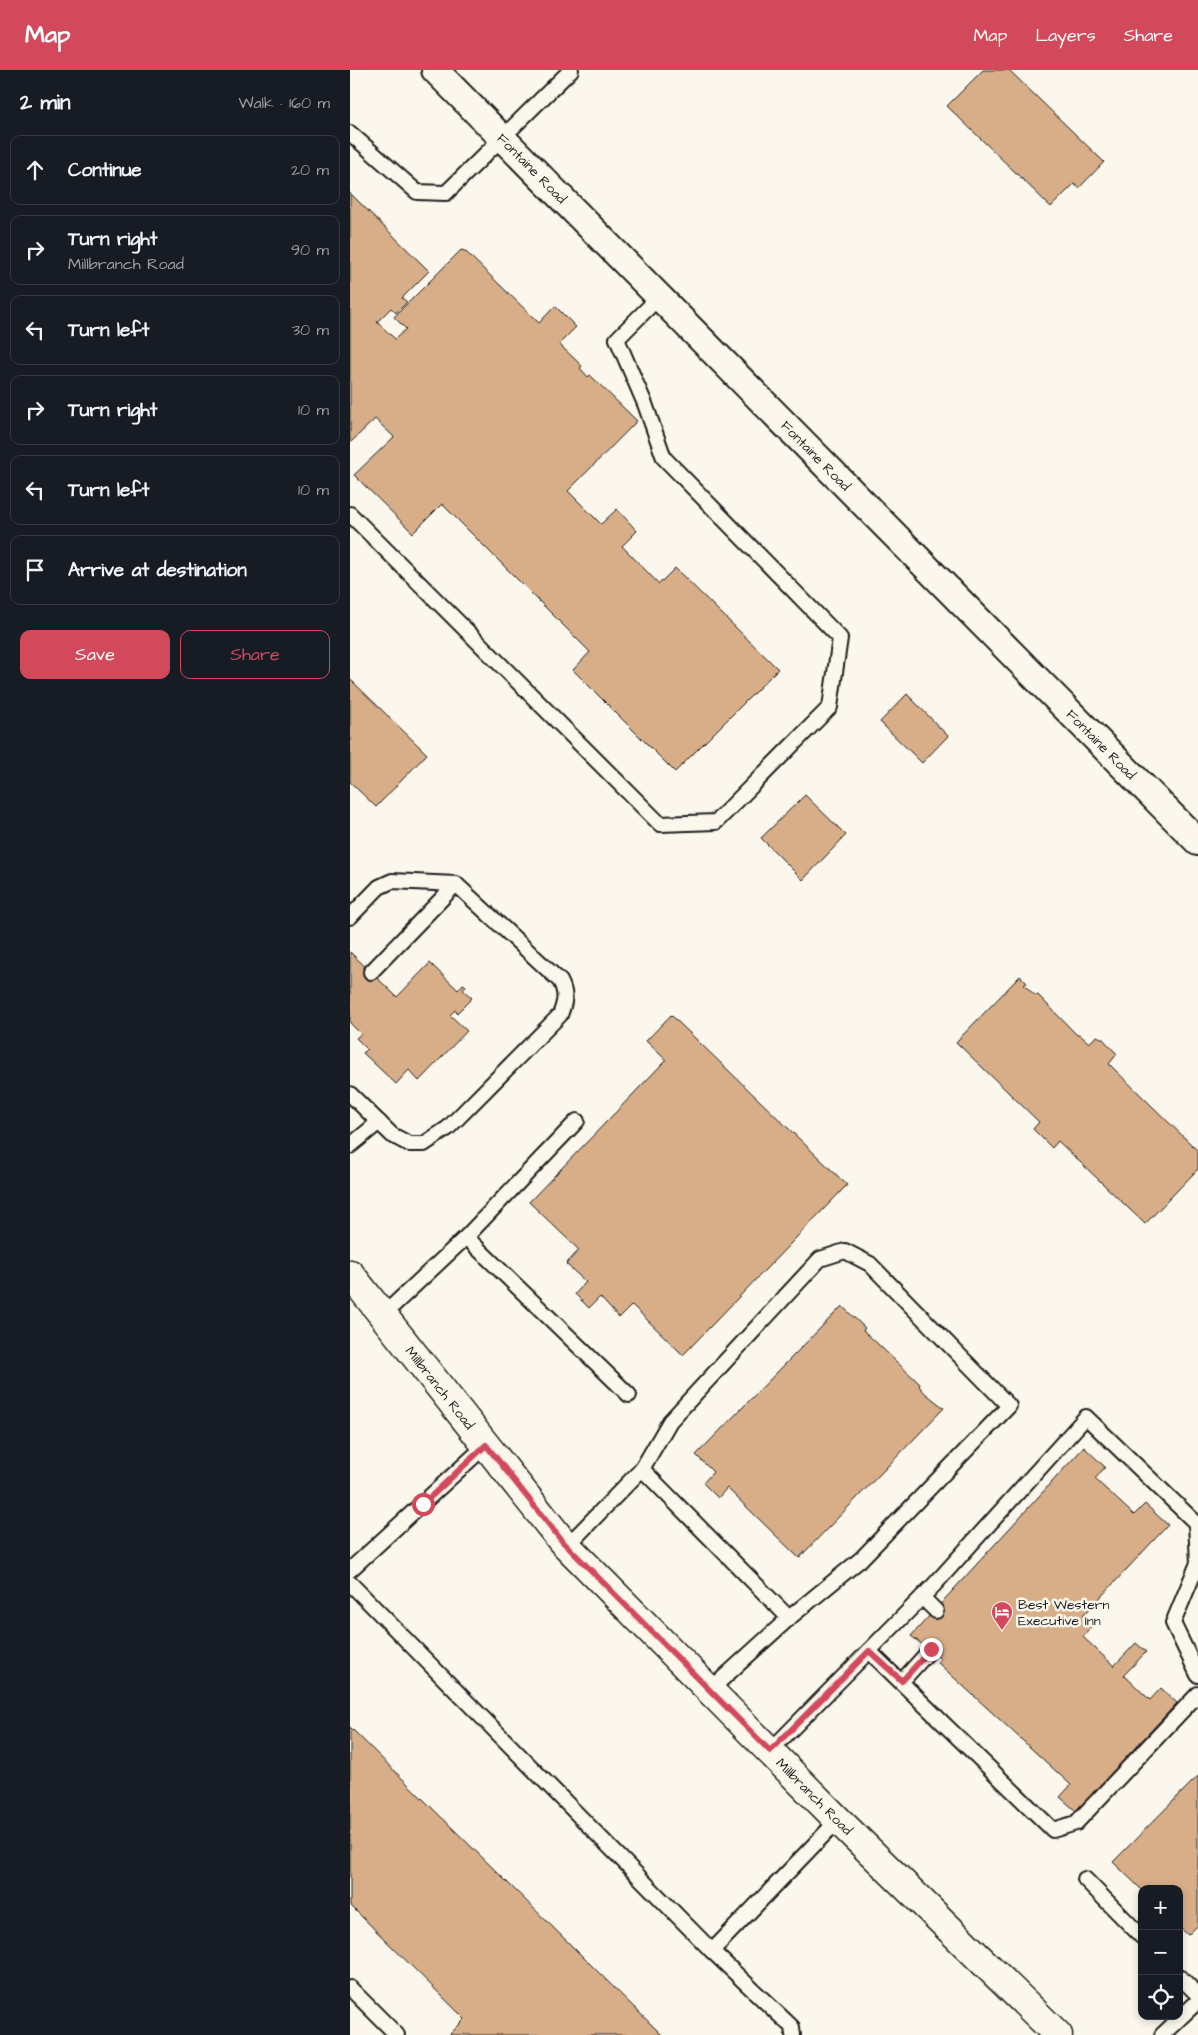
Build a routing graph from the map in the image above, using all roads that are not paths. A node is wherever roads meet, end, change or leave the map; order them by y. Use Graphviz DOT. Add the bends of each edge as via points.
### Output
graph roads {
  1 [pos="571,70"];
  2 [pos="447,74"];
  3 [pos="350,133"];
  4 [pos="502,137"];
  5 [pos="659,297"];
  6 [pos="350,514"];
  7 [pos="1198,842"];
  8 [pos="456,884"];
  9 [pos="350,917"];
  10 [pos="371,972"];
  11 [pos="350,1094"];
  12 [pos="577,1121"];
  13 [pos="379,1122"];
  14 [pos="350,1146"];
  15 [pos="466,1237"];
  16 [pos="350,1274"];
  17 [pos="383,1316"];
  18 [pos="629,1395"];
  19 [pos="486,1445"];
  20 [pos="642,1469"];
  21 [pos="567,1546"];
  22 [pos="1198,1563"];
  23 [pos="350,1570"];
  24 [pos="350,1584"];
  25 [pos="922,1597"];
  26 [pos="936,1611"];
  27 [pos="789,1618"];
  28 [pos="931,1649"];
  29 [pos="869,1651"];
  30 [pos="1198,1675"];
  31 [pos="902,1681"];
  32 [pos="710,1690"];
  33 [pos="1198,1694"];
  34 [pos="770,1751"];
  35 [pos="838,1820"];
  36 [pos="1085,1879"];
  37 [pos="1138,1933"];
  38 [pos="712,1952"];
  39 [pos="1183,1980"];
  40 [pos="350,1988"];
  41 [pos="1198,1995"];
  42 [pos="1198,2001"];
  43 [pos="397,2035"];
  44 [pos="793,2035"];
  45 [pos="1058,2035"];
  46 [pos="1162,2035"];
  1 -- 4 [label="lane"];
  2 -- 4 [label="street, Fontaine Road"];
  3 -- 4 [label="lane" via="417,192 446,193"];
  4 -- 5 [label="street, Fontaine Road"];
  5 -- 6 [label="lane" via="617,340 664,458 840,638 830,707 716,822 660,824"];
  5 -- 7 [label="street, Fontaine Road"];
  8 -- 9 [label="lane" via="392,880 379,887"];
  8 -- 10 [label="lane"];
  8 -- 13 [label="lane" via="560,981 565,990 565,1002 560,1015 435,1138 424,1144 409,1144 392,1135"];
  11 -- 13 [label="lane"];
  12 -- 15 [label="lane"];
  13 -- 14 [label="lane"];
  15 -- 17 [label="lane"];
  15 -- 18 [label="lane"];
  16 -- 17 [label="main road, Millbranch Road"];
  17 -- 19 [label="main road, Millbranch Road"];
  19 -- 21 [label="main road, Millbranch Road"];
  19 -- 23 [label="lane"];
  20 -- 21 [label="lane"];
  20 -- 27 [label="lane"];
  20 -- 27 [label="lane" via="670,1420 820,1259 845,1250 870,1264 1009,1406 861,1559"];
  21 -- 32 [label="main road, Millbranch Road"];
  22 -- 25 [label="lane" via="1196,1523 1086,1417"];
  22 -- 30 [label="lane" via="1173,1623"];
  24 -- 38 [label="lane"];
  25 -- 26 [label="lane"];
  25 -- 29 [label="lane"];
  27 -- 32 [label="lane"];
  28 -- 31 [label="lane"];
  29 -- 31 [label="lane"];
  29 -- 34 [label="lane"];
  31 -- 33 [label="lane" via="1053,1830 1076,1823"];
  32 -- 34 [label="main road, Millbranch Road"];
  34 -- 35 [label="main road, Millbranch Road"];
  35 -- 38 [label="lane"];
  35 -- 45 [label="main road, Millbranch Road"];
  36 -- 37 [label="lane"];
  38 -- 44 [label="lane" via="792,2027"];
  39 -- 41 [label="lane"];
  40 -- 43 [label="lane"];
  42 -- 46 [label="lane"];
}
